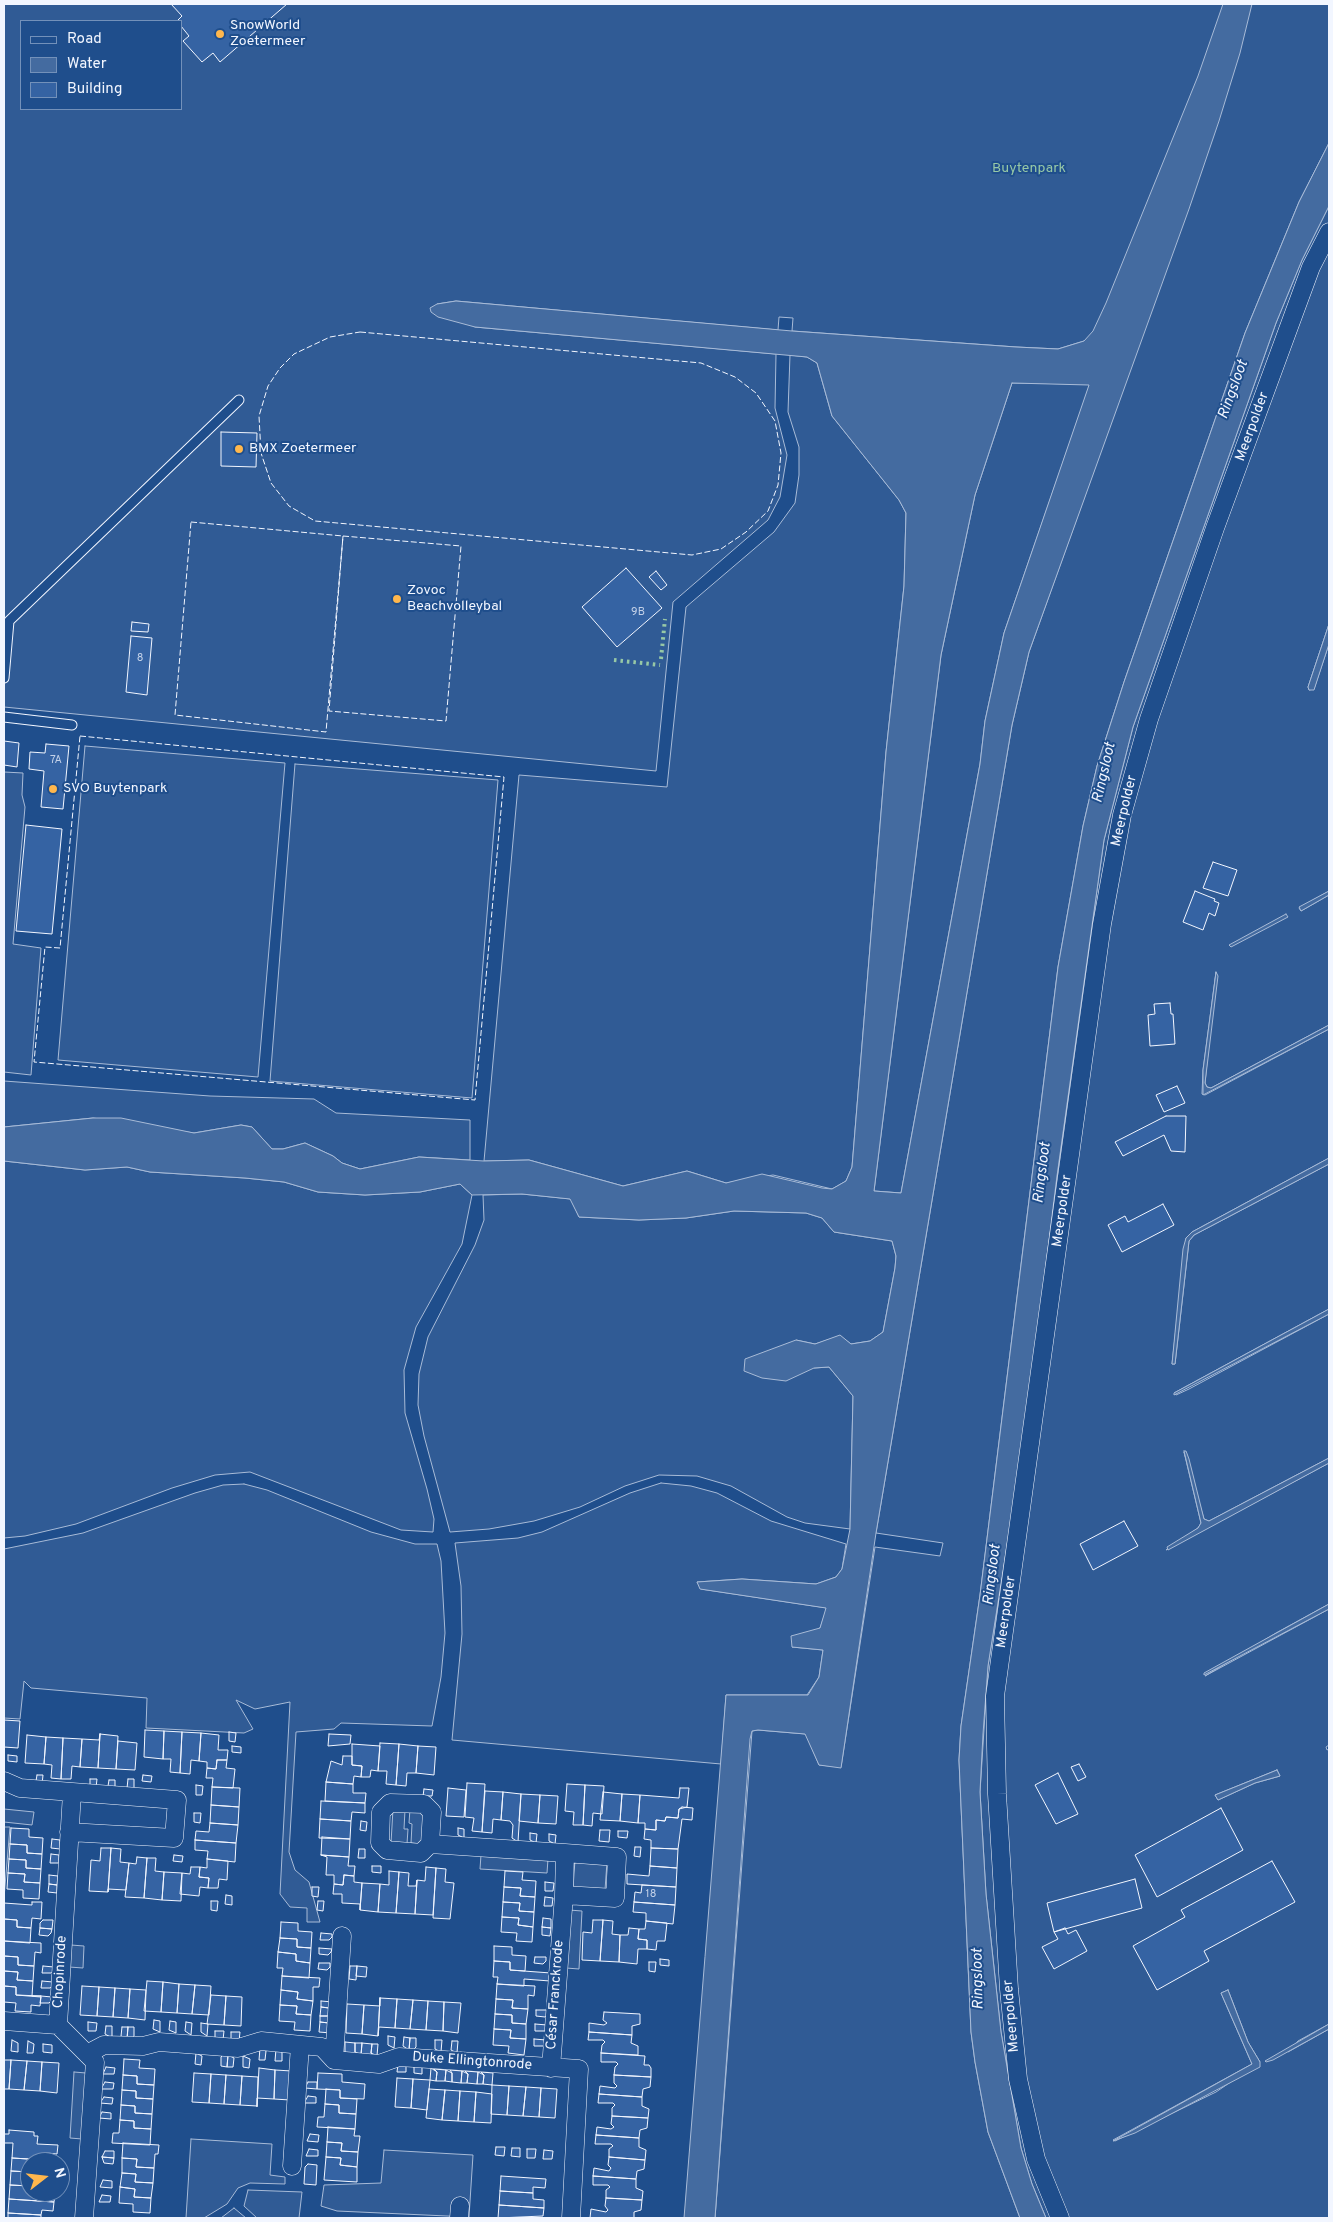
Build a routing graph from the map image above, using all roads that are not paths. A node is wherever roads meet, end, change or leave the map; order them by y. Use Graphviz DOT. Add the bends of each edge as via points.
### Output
graph roads {
  1 [pos="1329,232"];
  2 [pos="239,400"];
  3 [pos="4,678"];
  4 [pos="4,717"];
  5 [pos="72,725"];
  6 [pos="4,1781"];
  7 [pos="72,1793"];
  8 [pos="69,1832"];
  9 [pos="430,1844"];
  10 [pos="565,1853"];
  11 [pos="564,1895"];
  12 [pos="342,1936"];
  13 [pos="4,2021"];
  14 [pos="58,2025"];
  15 [pos="300,2044"];
  16 [pos="87,2054"];
  17 [pos="334,2060"];
  18 [pos="551,2068"];
  19 [pos="292,2166"];
  20 [pos="84,2218"];
  21 [pos="571,2218"];
  22 [pos="1060,2218"];
  1 -- 22 [label="street, Meerpolder" via="1311,267 1212,537 1149,720 1122,816 1102,924 995,1696 996,1794 1018,2080 1036,2159"];
  2 -- 3 [label="lane" via="9,621"];
  4 -- 5 [label="lane"];
  6 -- 7 [label="street" via="20,1788"];
  7 -- 8 [label="street, Chopinrode"];
  7 -- 8 [label="street" via="177,1800 174,1838"];
  8 -- 14 [label="street, Chopinrode"];
  9 -- 10 [label="street"];
  10 -- 11 [label="street, César Franckrode"];
  10 -- 11 [label="street" via="617,1857 615,1898"];
  11 -- 18 [label="street, César Franckrode"];
  12 -- 17 [label="street"];
  13 -- 14 [label="street"];
  14 -- 16 [label="street, Chopinrode"];
  15 -- 16 [label="street" via="261,2041 238,2048 159,2042 143,2046 104,2045"];
  15 -- 17 [label="street" via="322,2047"];
  15 -- 19 [label="street"];
  16 -- 20 [label="street, Chopinrode" via="95,2062"];
  17 -- 18 [label="street, Duke Ellingtonrode" via="379,2064 399,2056"];
  18 -- 21 [label="street, César Franckrode" via="579,2069"];
}
